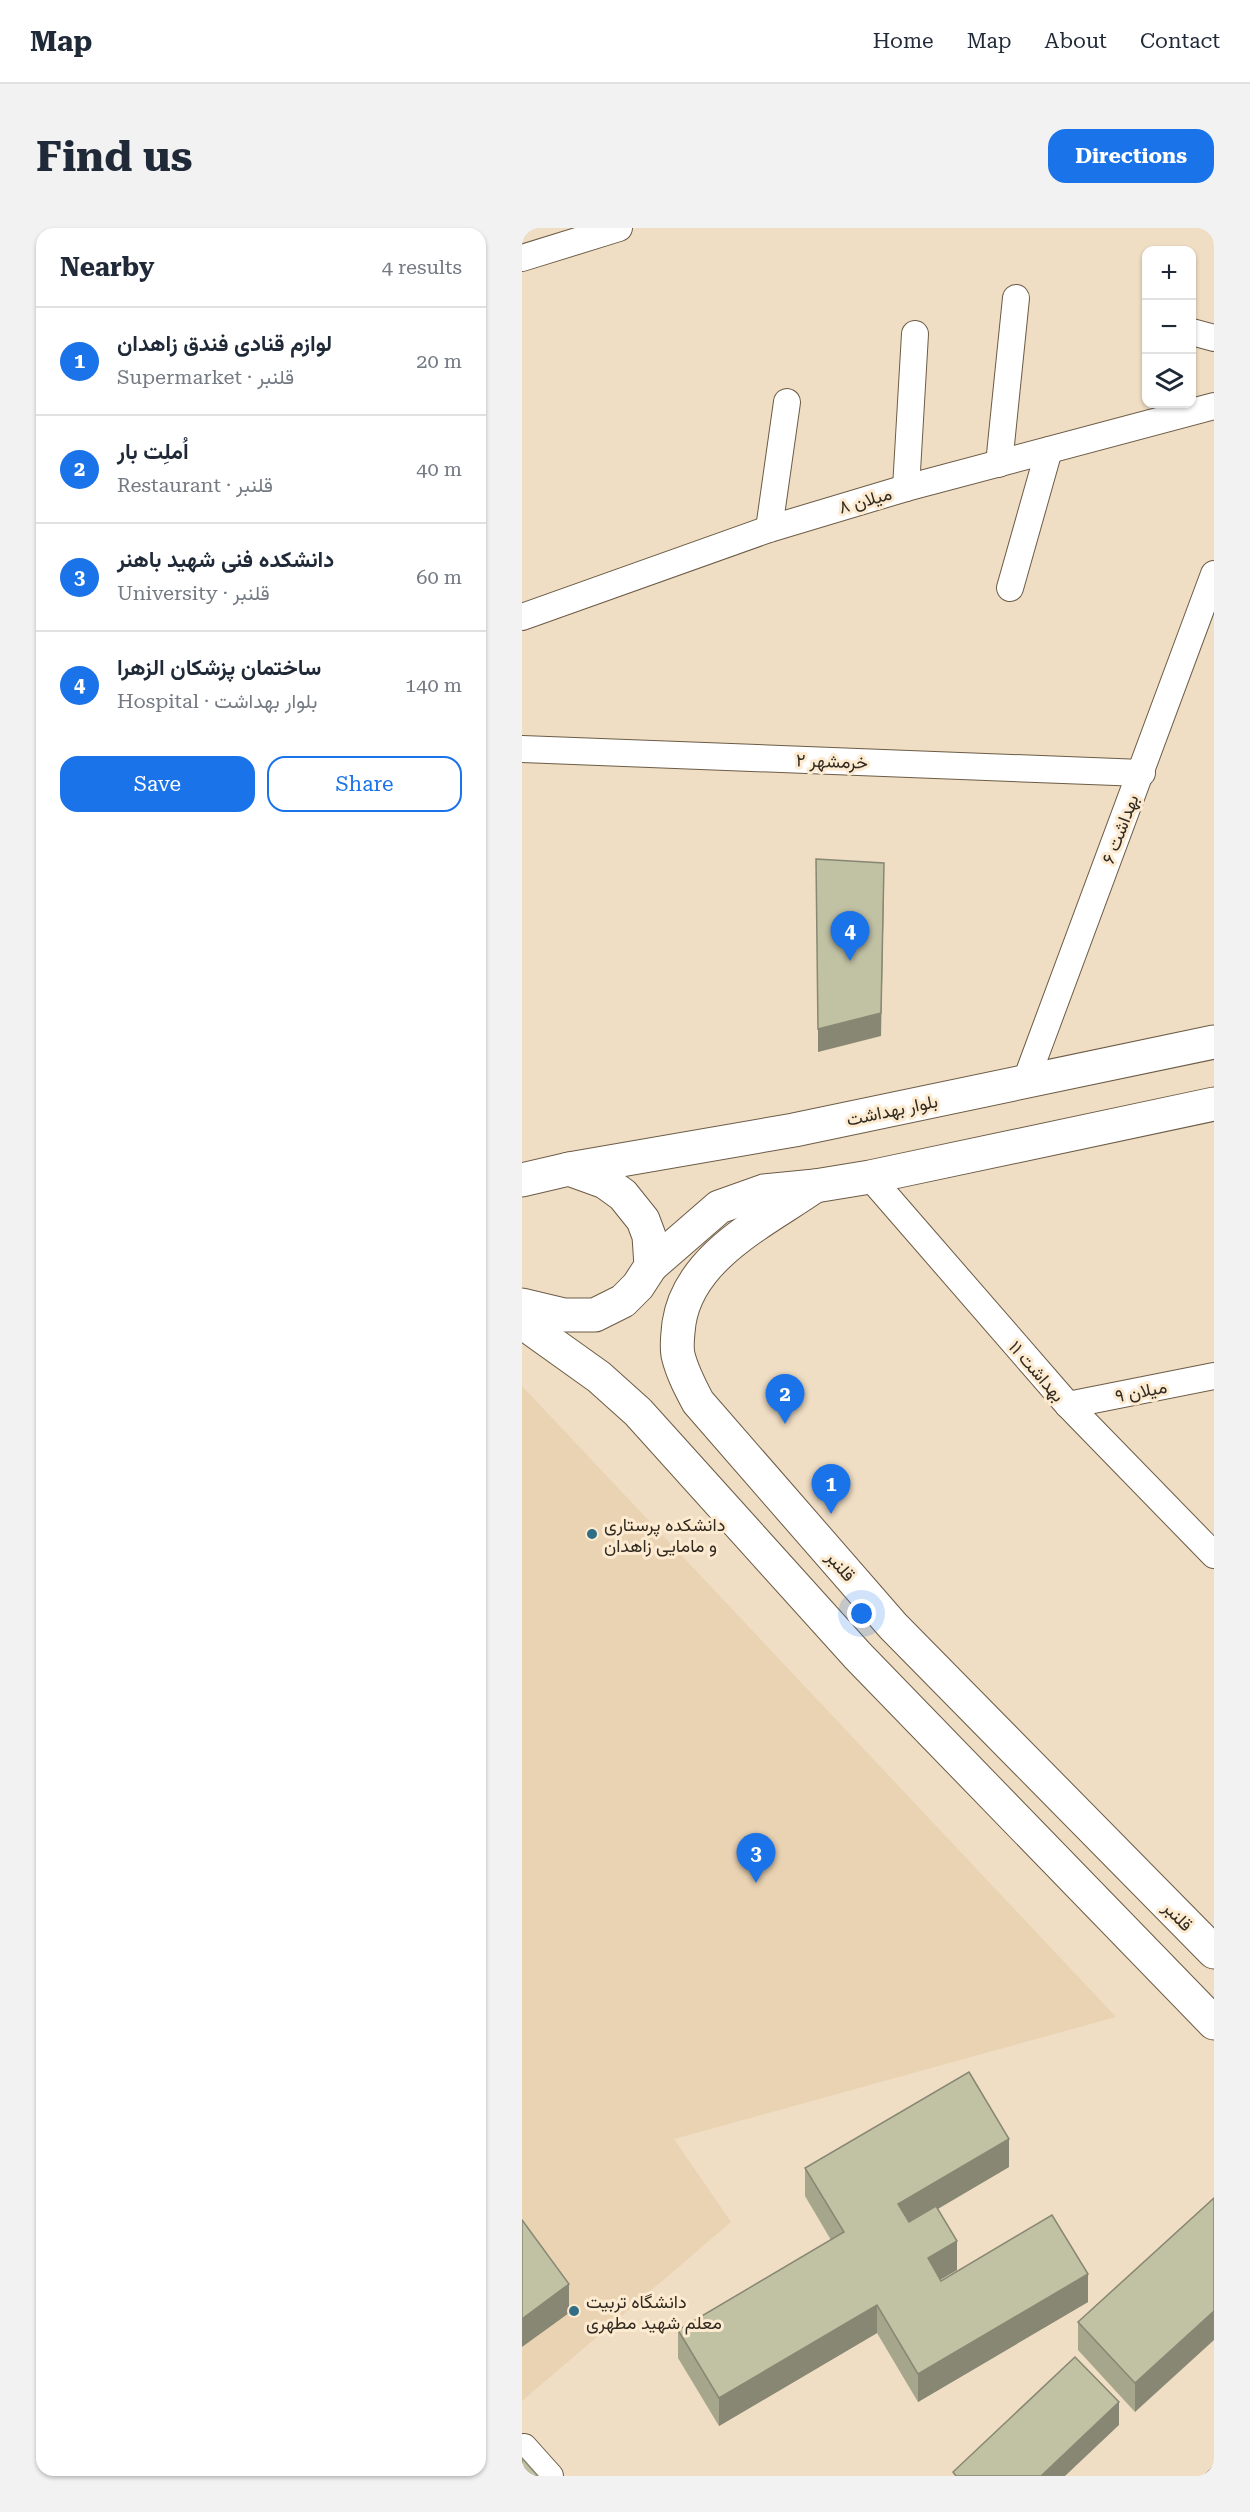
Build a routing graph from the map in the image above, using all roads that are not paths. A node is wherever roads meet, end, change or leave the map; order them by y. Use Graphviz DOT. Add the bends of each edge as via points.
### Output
graph roads {
  1 [pos="619,228"];
  2 [pos="522,258"];
  3 [pos="1016,298"];
  4 [pos="1196,333"];
  5 [pos="915,334"];
  6 [pos="1214,338"];
  7 [pos="787,402"];
  8 [pos="1214,406"];
  9 [pos="1049,450"];
  10 [pos="999,464"];
  11 [pos="906,488"];
  12 [pos="769,529"];
  13 [pos="1214,574"];
  14 [pos="1010,588"];
  15 [pos="522,617"];
  16 [pos="522,749"];
  17 [pos="1142,773"];
  18 [pos="1214,1042"];
  19 [pos="1025,1083"];
  20 [pos="1214,1104"];
  21 [pos="568,1169"];
  22 [pos="870,1177"];
  23 [pos="522,1180"];
  24 [pos="815,1186"];
  25 [pos="651,1266"];
  26 [pos="522,1305"];
  27 [pos="522,1322"];
  28 [pos="1214,1376"];
  29 [pos="1068,1406"];
  30 [pos="1214,1555"];
  31 [pos="892,1626"];
  32 [pos="858,1656"];
  33 [pos="1214,1952"];
  34 [pos="1214,2024"];
  35 [pos="524,2447"];
  36 [pos="550,2476"];
  1 -- 2 [label="street"];
  3 -- 10 [label="street"];
  4 -- 6 [label="street"];
  5 -- 11 [label="street"];
  7 -- 12 [label="street"];
  8 -- 9 [label="street, میلان ۸"];
  9 -- 10 [label="street, میلان ۸"];
  9 -- 14 [label="street"];
  10 -- 11 [label="street, میلان ۸"];
  11 -- 12 [label="street, میلان ۸"];
  12 -- 15 [label="street, میلان ۸"];
  13 -- 17 [label="street, بهداشت ۶"];
  16 -- 17 [label="street, خرمشهر ۲"];
  17 -- 19 [label="street, بهداشت ۶"];
  18 -- 19 [label="main road, بلوار بهداشت"];
  19 -- 21 [label="main road, بلوار بهداشت" via="794,1130"];
  20 -- 22 [label="main road"];
  21 -- 23 [label="main road, بلوار بهداشت"];
  21 -- 25 [label="main road" via="605,1182 636,1210 649,1236"];
  22 -- 24 [label="main road"];
  22 -- 29 [label="street, بهداشت ۱۱"];
  24 -- 25 [label="main road" via="764,1191 719,1206"];
  24 -- 31 [label="main road, قلنبر" via="731,1242 711,1261 681,1310 678,1354 698,1402"];
  25 -- 26 [label="main road" via="622,1301 595,1315 564,1315"];
  27 -- 32 [label="main road" via="599,1377 638,1412"];
  28 -- 29 [label="street, میلان ۹"];
  29 -- 30 [label="street, بهداشت ۱۱"];
  31 -- 32 [label="main road"];
  31 -- 33 [label="main road, قلنبر"];
  32 -- 34 [label="main road"];
  35 -- 36 [label="street"];
}
